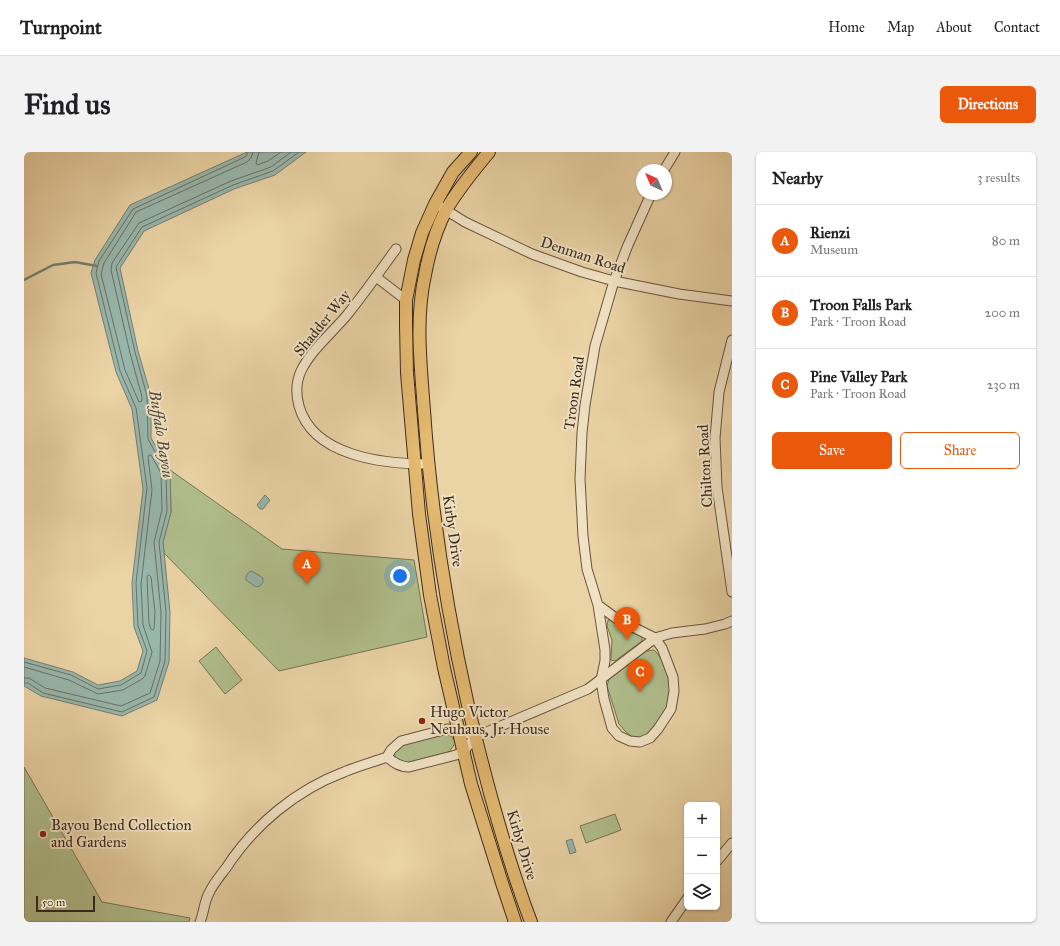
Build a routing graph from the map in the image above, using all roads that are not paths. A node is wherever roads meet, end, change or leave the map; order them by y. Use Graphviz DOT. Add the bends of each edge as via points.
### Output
graph roads {
  1 [pos="471,152"];
  2 [pos="489,152"];
  3 [pos="676,152"];
  4 [pos="668,164"];
  5 [pos="648,200"];
  6 [pos="435,204"];
  7 [pos="446,210"];
  8 [pos="396,249"];
  9 [pos="376,276"];
  10 [pos="614,282"];
  11 [pos="406,300"];
  12 [pos="732,301"];
  13 [pos="406,325"];
  14 [pos="419,326"];
  15 [pos="732,340"];
  16 [pos="415,464"];
  17 [pos="428,464"];
  18 [pos="732,592"];
  19 [pos="598,605"];
  20 [pos="732,621"];
  21 [pos="655,638"];
  22 [pos="601,680"];
  23 [pos="458,730"];
  24 [pos="476,737"];
  25 [pos="464,751"];
  26 [pos="387,757"];
  27 [pos="732,843"];
  28 [pos="720,857"];
  29 [pos="684,903"];
  30 [pos="202,919"];
  31 [pos="516,922"];
  32 [pos="531,922"];
  33 [pos="671,922"];
  1 -- 6 [label="main road, Kirby Drive" via="454,172"];
  2 -- 7 [label="main road, Kirby Drive"];
  3 -- 4 [label="street"];
  5 -- 10 [label="street, Troon Road"];
  6 -- 7 [label="street, Denman Road"];
  6 -- 11 [label="main road, Kirby Drive" via="420,240"];
  7 -- 10 [label="street, Denman Road" via="465,222 532,254"];
  7 -- 14 [label="main road, Kirby Drive" via="425,275"];
  8 -- 9 [label="street, Shadder Way"];
  9 -- 11 [label="street"];
  9 -- 16 [label="street, Shadder Way" via="311,355 301,371 296,396 303,418 318,437 331,445 379,461"];
  10 -- 12 [label="street, Denman Road"];
  10 -- 19 [label="street, Troon Road" via="593,358 580,455 583,536 587,569"];
  11 -- 13 [label="main road, Kirby Drive"];
  13 -- 14 [label="main road"];
  13 -- 16 [label="main road, Kirby Drive" via="407,372"];
  14 -- 17 [label="main road, Kirby Drive"];
  15 -- 18 [label="street, Chilton Road" via="719,392 715,438 717,487"];
  16 -- 17 [label="street, Shadder Way"];
  16 -- 23 [label="main road, Kirby Drive" via="430,595"];
  17 -- 24 [label="main road, Kirby Drive" via="445,591"];
  19 -- 21 [label="street" via="622,622"];
  19 -- 22 [label="street, Troon Road" via="606,650"];
  20 -- 21 [label="street"];
  21 -- 22 [label="street"];
  21 -- 22 [label="street, Troon Road" via="667,660 673,677 674,691 671,709 650,738 640,742 630,741 619,736 612,728"];
  22 -- 24 [label="street" via="588,689"];
  23 -- 24 [label="street"];
  23 -- 25 [label="main road, Kirby Drive"];
  23 -- 26 [label="street" via="447,729 401,741"];
  24 -- 25 [label="street"];
  24 -- 32 [label="main road, Kirby Drive" via="515,879"];
  25 -- 26 [label="street" via="454,756 409,767 397,765"];
  25 -- 31 [label="main road, Kirby Drive" via="474,792"];
  26 -- 30 [label="street" via="323,781 265,821 232,858 208,894"];
  27 -- 28 [label="street"];
  29 -- 33 [label="street"];
}
